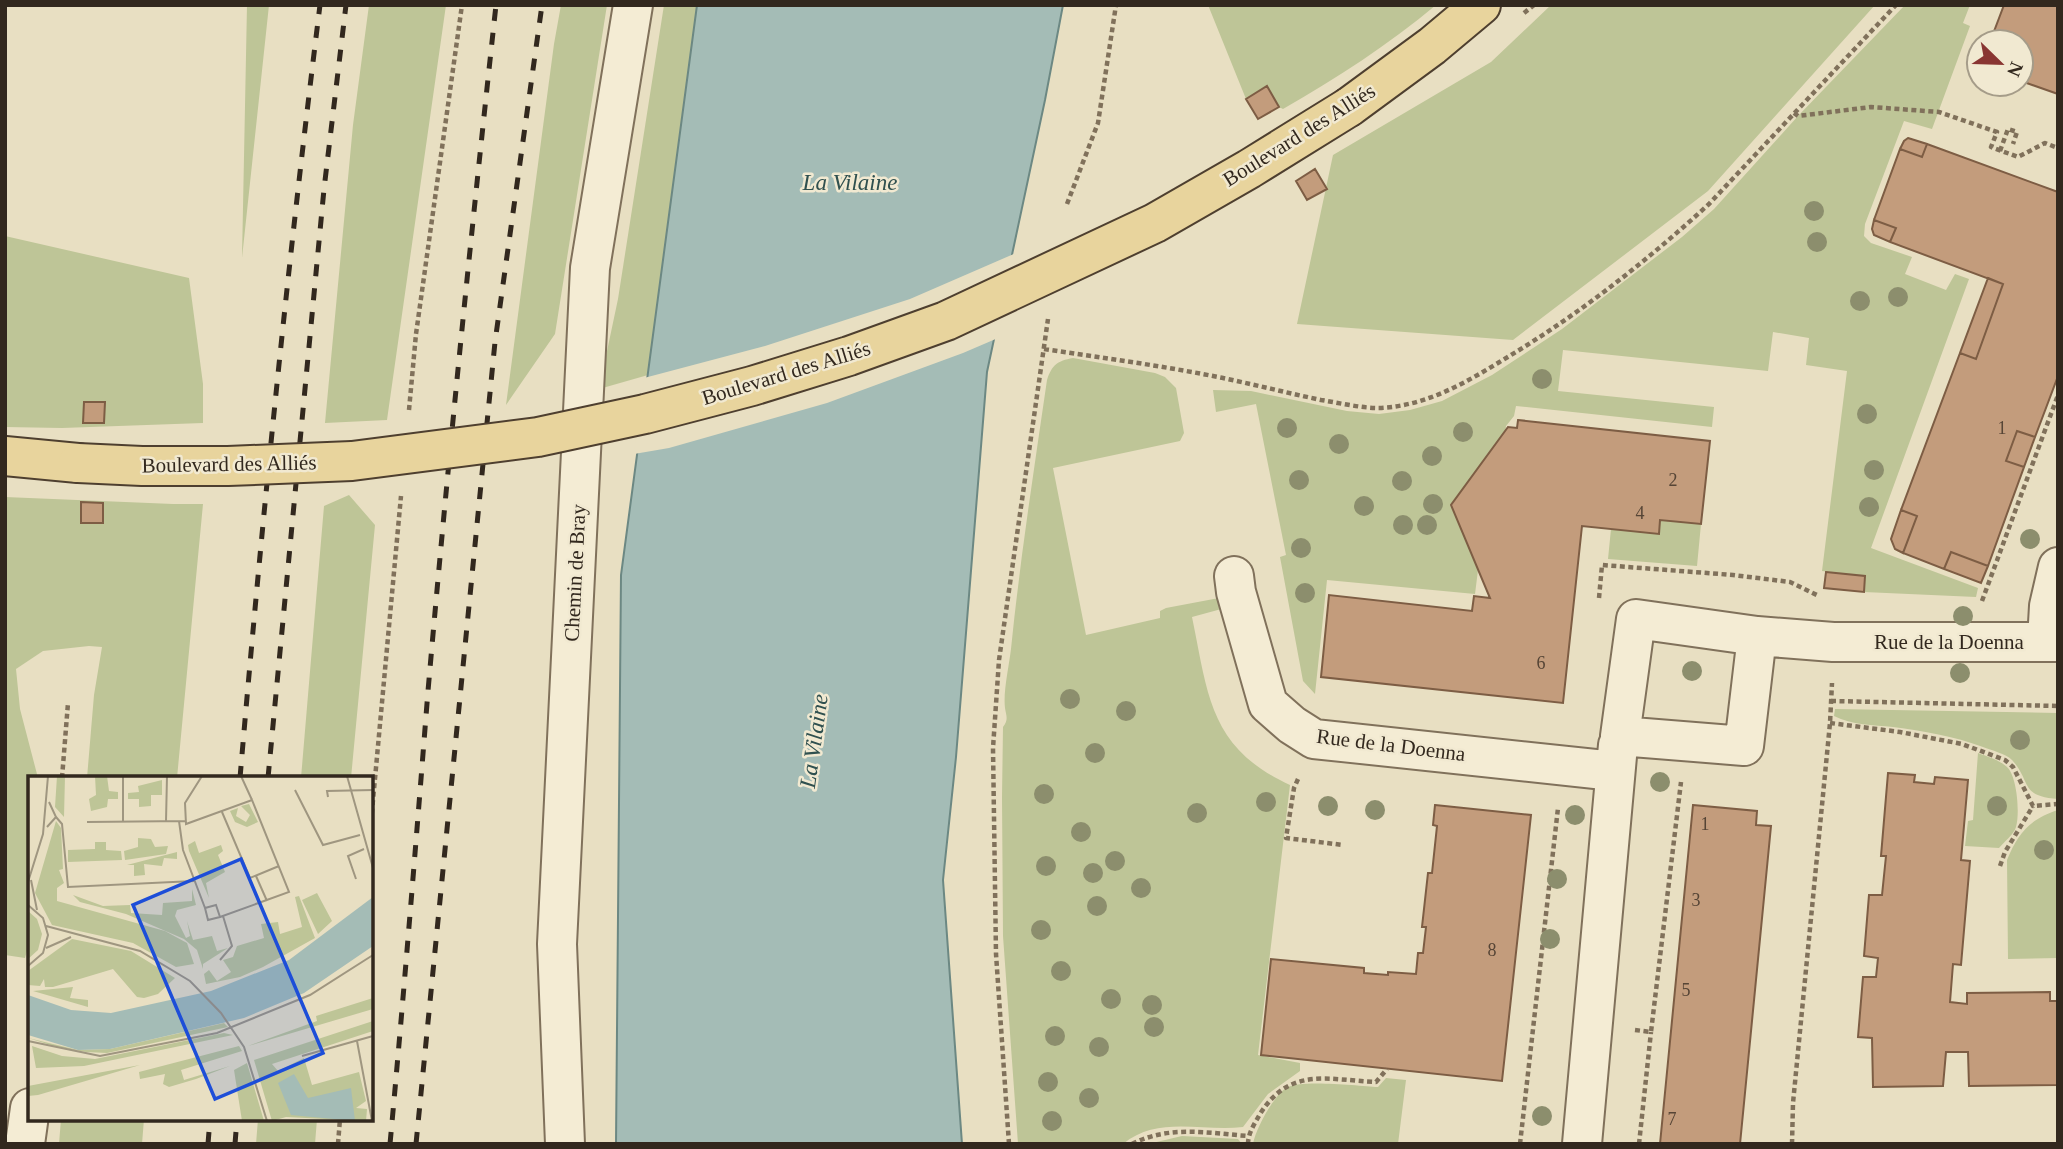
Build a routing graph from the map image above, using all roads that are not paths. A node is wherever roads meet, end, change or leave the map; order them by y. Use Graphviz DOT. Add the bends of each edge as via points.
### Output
graph roads {
  1 [pos="633,5"];
  2 [pos="1481,5"];
  3 [pos="5,456"];
  4 [pos="2058,567"];
  5 [pos="1234,576"];
  6 [pos="1757,636"];
  7 [pos="2052,641"];
  8 [pos="1617,754"];
  9 [pos="28,1121"];
  10 [pos="25,1144"];
  11 [pos="565,1144"];
  12 [pos="1582,1144"];
  1 -- 11 [label="street, Chemin de Bray" via="590,268 557,944"];
  2 -- 3 [label="main road, Boulevard des Alliés, bridge" via="1349,107 1156,223 946,321 752,386 538,437 352,461 142,466"];
  4 -- 7 [label="street" via="2049,606"];
  5 -- 8 [label="street, Rue de la Doenna" via="1268,704 1314,739"];
  6 -- 7 [label="street, Rue de la Doenna" via="1816,641"];
  6 -- 8 [label="street, Rue de la Doenna" via="1744,746"];
  6 -- 8 [label="street, Rue de la Doenna" via="1636,620"];
  8 -- 12 [label="street, Rue de la Doenna"];
  9 -- 10 [label="street"];
}
